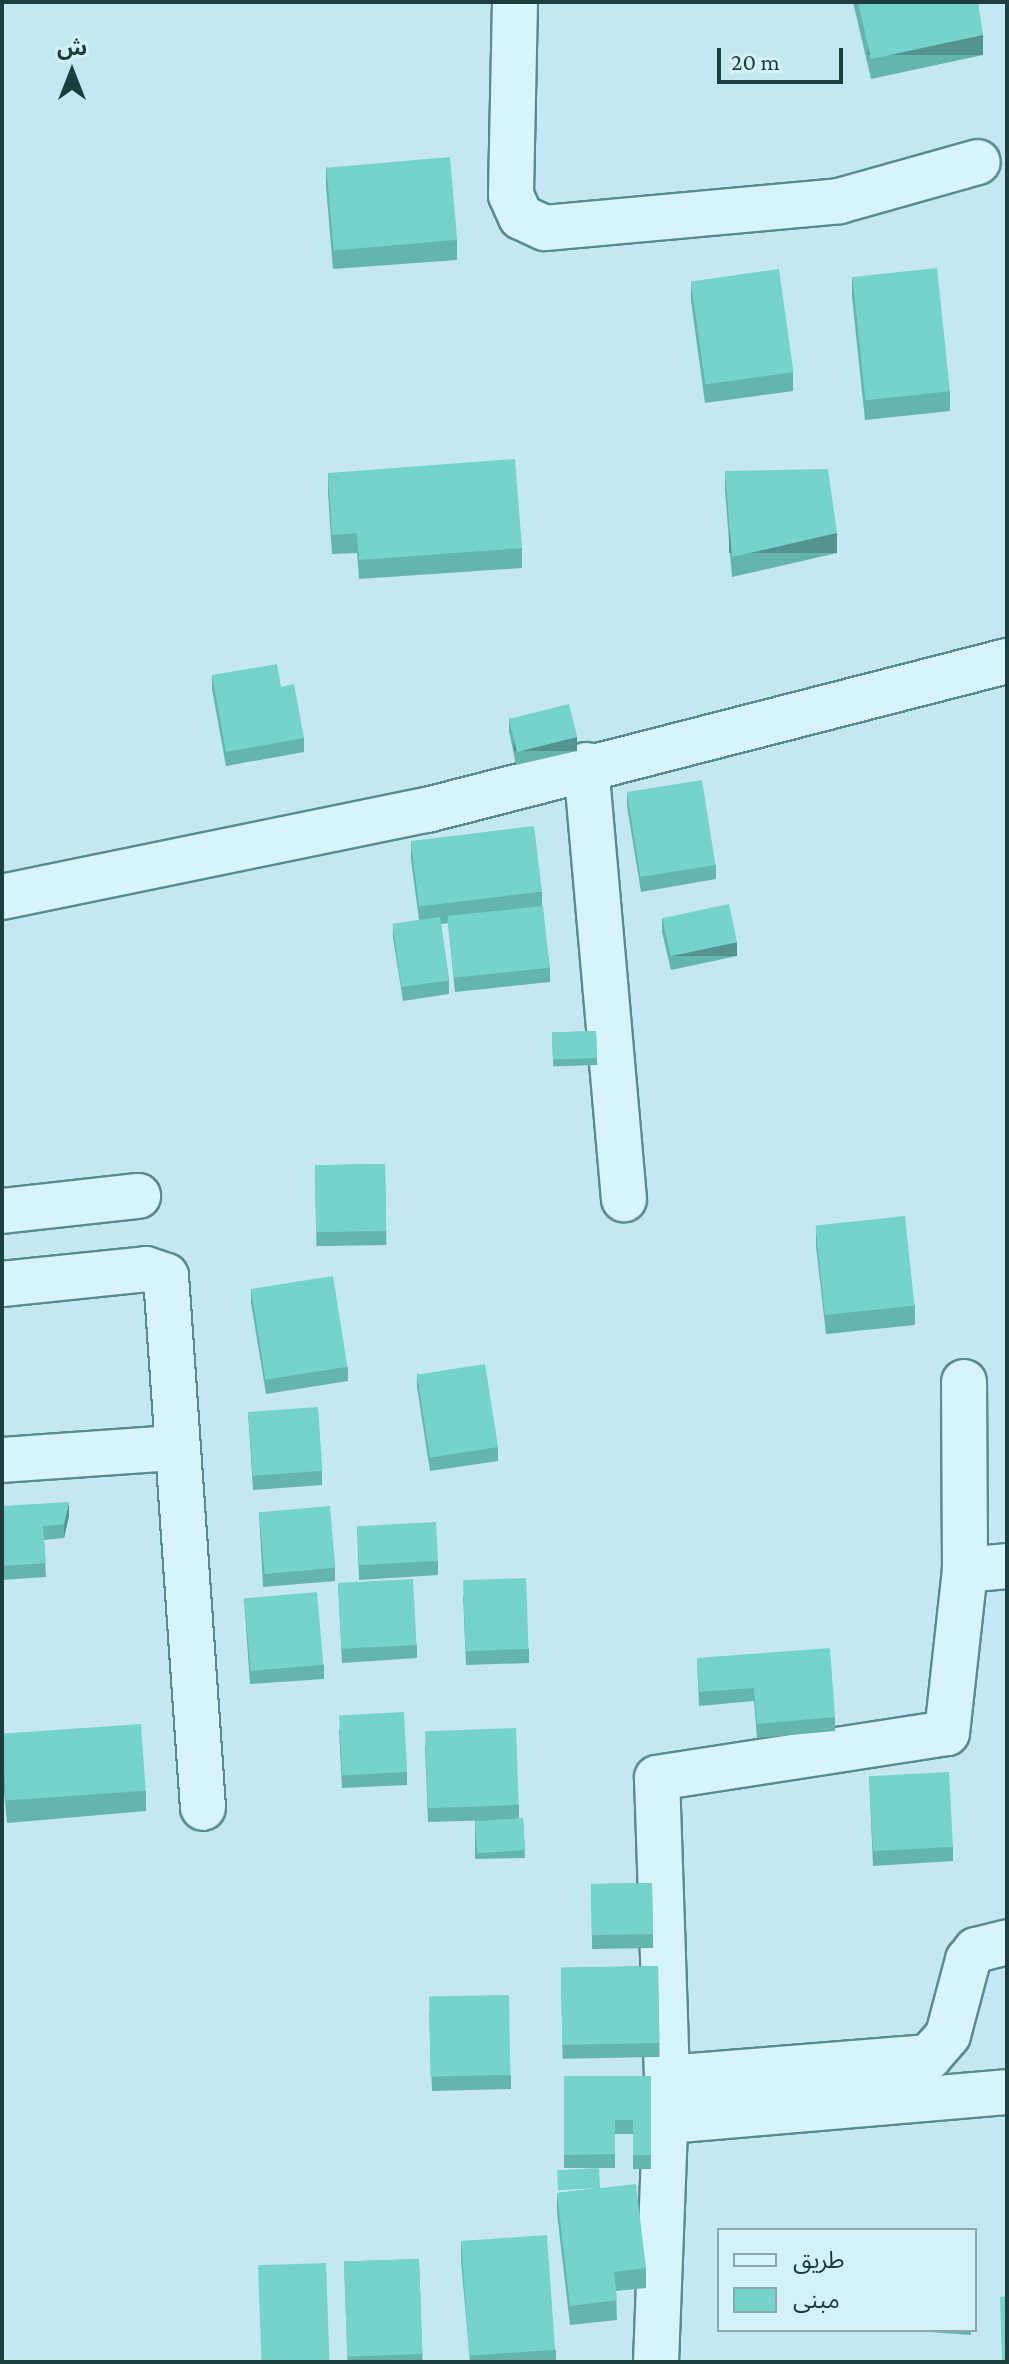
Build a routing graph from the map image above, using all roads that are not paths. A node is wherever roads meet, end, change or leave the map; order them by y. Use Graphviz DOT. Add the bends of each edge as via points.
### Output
graph roads {
  1 [pos="515,2"];
  2 [pos="978,162"];
  3 [pos="1007,661"];
  4 [pos="586,765"];
  5 [pos="2,897"];
  6 [pos="138,1196"];
  7 [pos="624,1199"];
  8 [pos="2,1211"];
  9 [pos="2,1284"];
  10 [pos="964,1382"];
  11 [pos="173,1448"];
  12 [pos="2,1460"];
  13 [pos="986,1568"];
  14 [pos="203,1808"];
  15 [pos="1007,1942"];
  16 [pos="1007,2092"];
  17 [pos="668,2099"];
  18 [pos="656,2362"];
  1 -- 2 [label="street" via="511,195 521,217 545,228 839,201"];
  3 -- 4 [label="street"];
  4 -- 5 [label="street" via="320,834"];
  4 -- 7 [label="street"];
  6 -- 8 [label="street"];
  9 -- 11 [label="street" via="163,1271"];
  10 -- 13 [label="street"];
  11 -- 12 [label="street"];
  11 -- 14 [label="street"];
  13 -- 17 [label="street" via="947,1733 657,1778"];
  15 -- 17 [label="street" via="976,1950 968,1960 948,2035 929,2057"];
  16 -- 17 [label="street"];
  17 -- 18 [label="street"];
}
